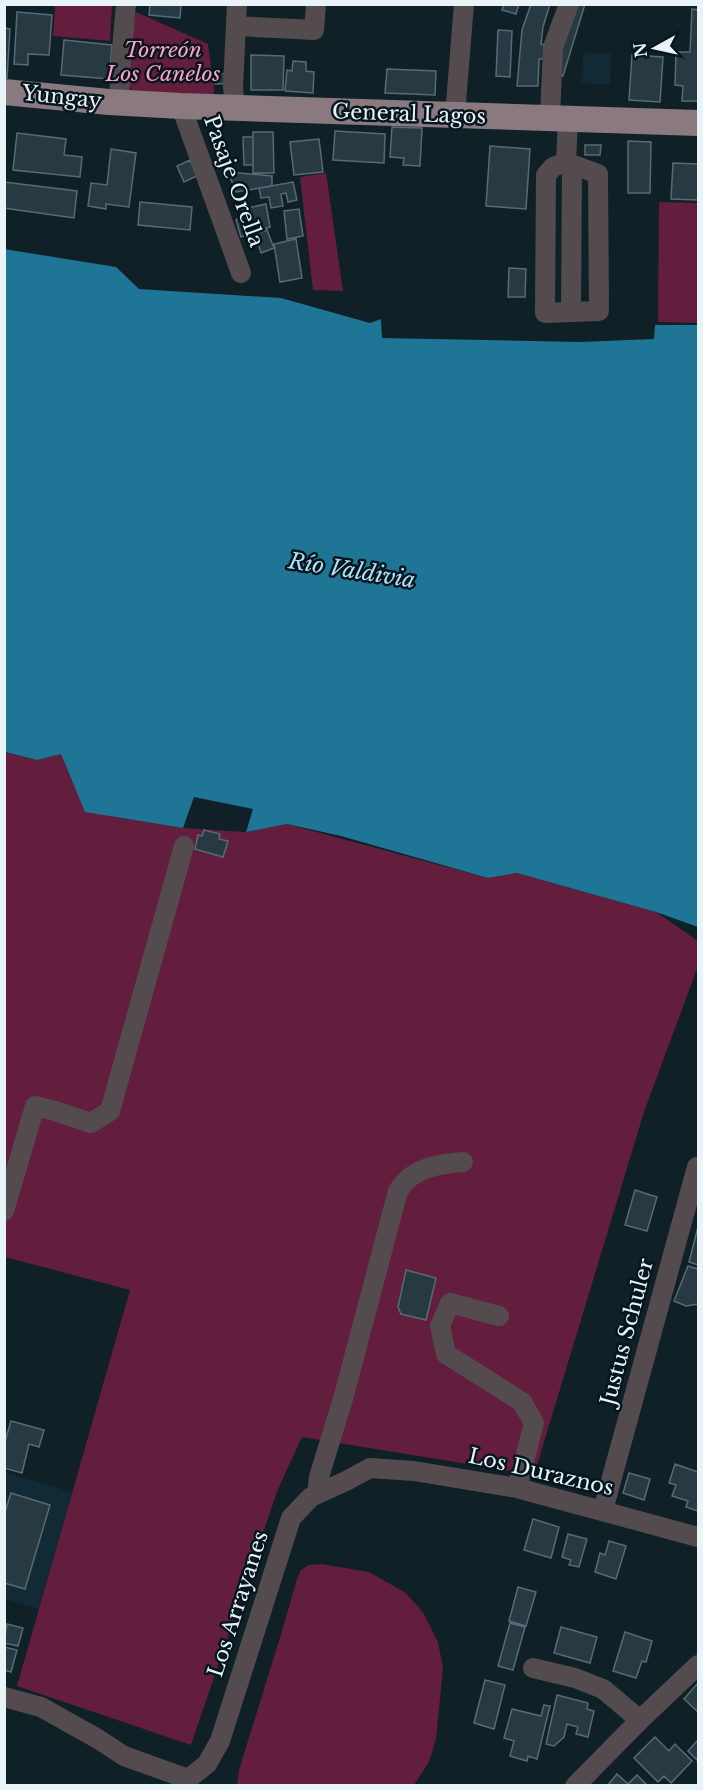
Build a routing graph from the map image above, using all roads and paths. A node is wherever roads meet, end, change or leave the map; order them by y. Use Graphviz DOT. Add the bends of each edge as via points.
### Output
graph roads {
  1 [pos="126,4"];
  2 [pos="237,4"];
  3 [pos="316,4"];
  4 [pos="464,4"];
  5 [pos="569,4"];
  6 [pos="236,26"];
  7 [pos="4,92"];
  8 [pos="119,103"];
  9 [pos="181,106"];
  10 [pos="235,108"];
  11 [pos="455,115"];
  12 [pos="559,119"];
  13 [pos="699,123"];
  14 [pos="569,164"];
  15 [pos="242,273"];
  16 [pos="184,846"];
  17 [pos="463,1162"];
  18 [pos="697,1167"];
  19 [pos="4,1210"];
  20 [pos="499,1316"];
  21 [pos="370,1467"];
  22 [pos="517,1488"];
  23 [pos="317,1494"];
  24 [pos="603,1510"];
  25 [pos="699,1537"];
  26 [pos="699,1665"];
  27 [pos="533,1668"];
  28 [pos="4,1696"];
  29 [pos="640,1720"];
  30 [pos="188,1782"];
  31 [pos="575,1785"];
  1 -- 8 [label="street"];
  2 -- 6 [label="street"];
  3 -- 6 [label="street" via="314,30"];
  4 -- 11 [label="street"];
  5 -- 12 [label="street" via="553,47"];
  6 -- 10 [label="street"];
  7 -- 8 [label="main road, Yungay"];
  8 -- 9 [label="main road, General Lagos"];
  9 -- 10 [label="main road, General Lagos"];
  9 -- 15 [label="street, Pasaje Orella"];
  10 -- 11 [label="main road, General Lagos"];
  11 -- 12 [label="main road, General Lagos"];
  12 -- 13 [label="main road, General Lagos"];
  12 -- 14 [label="street"];
  14 -- 14 [label="street" via="598,174 599,311 571,312"];
  16 -- 19 [label="street" via="110,1111 91,1123 35,1106"];
  17 -- 23 [label="street" via="421,1170 398,1191"];
  18 -- 24 [label="street, Justus Schuler"];
  20 -- 22 [label="street" via="450,1303 440,1326 446,1354 522,1402 534,1423"];
  21 -- 22 [label="street, Los Duraznos"];
  21 -- 23 [label="street, Los Arrayanes"];
  22 -- 24 [label="street, Los Duraznos"];
  23 -- 30 [label="street, Los Arrayanes" via="291,1518 220,1741 207,1764"];
  24 -- 25 [label="street, Los Duraznos"];
  26 -- 29 [label="street"];
  27 -- 29 [label="street" via="603,1689"];
  28 -- 30 [label="street" via="41,1707 124,1756"];
  29 -- 31 [label="street"];
}
